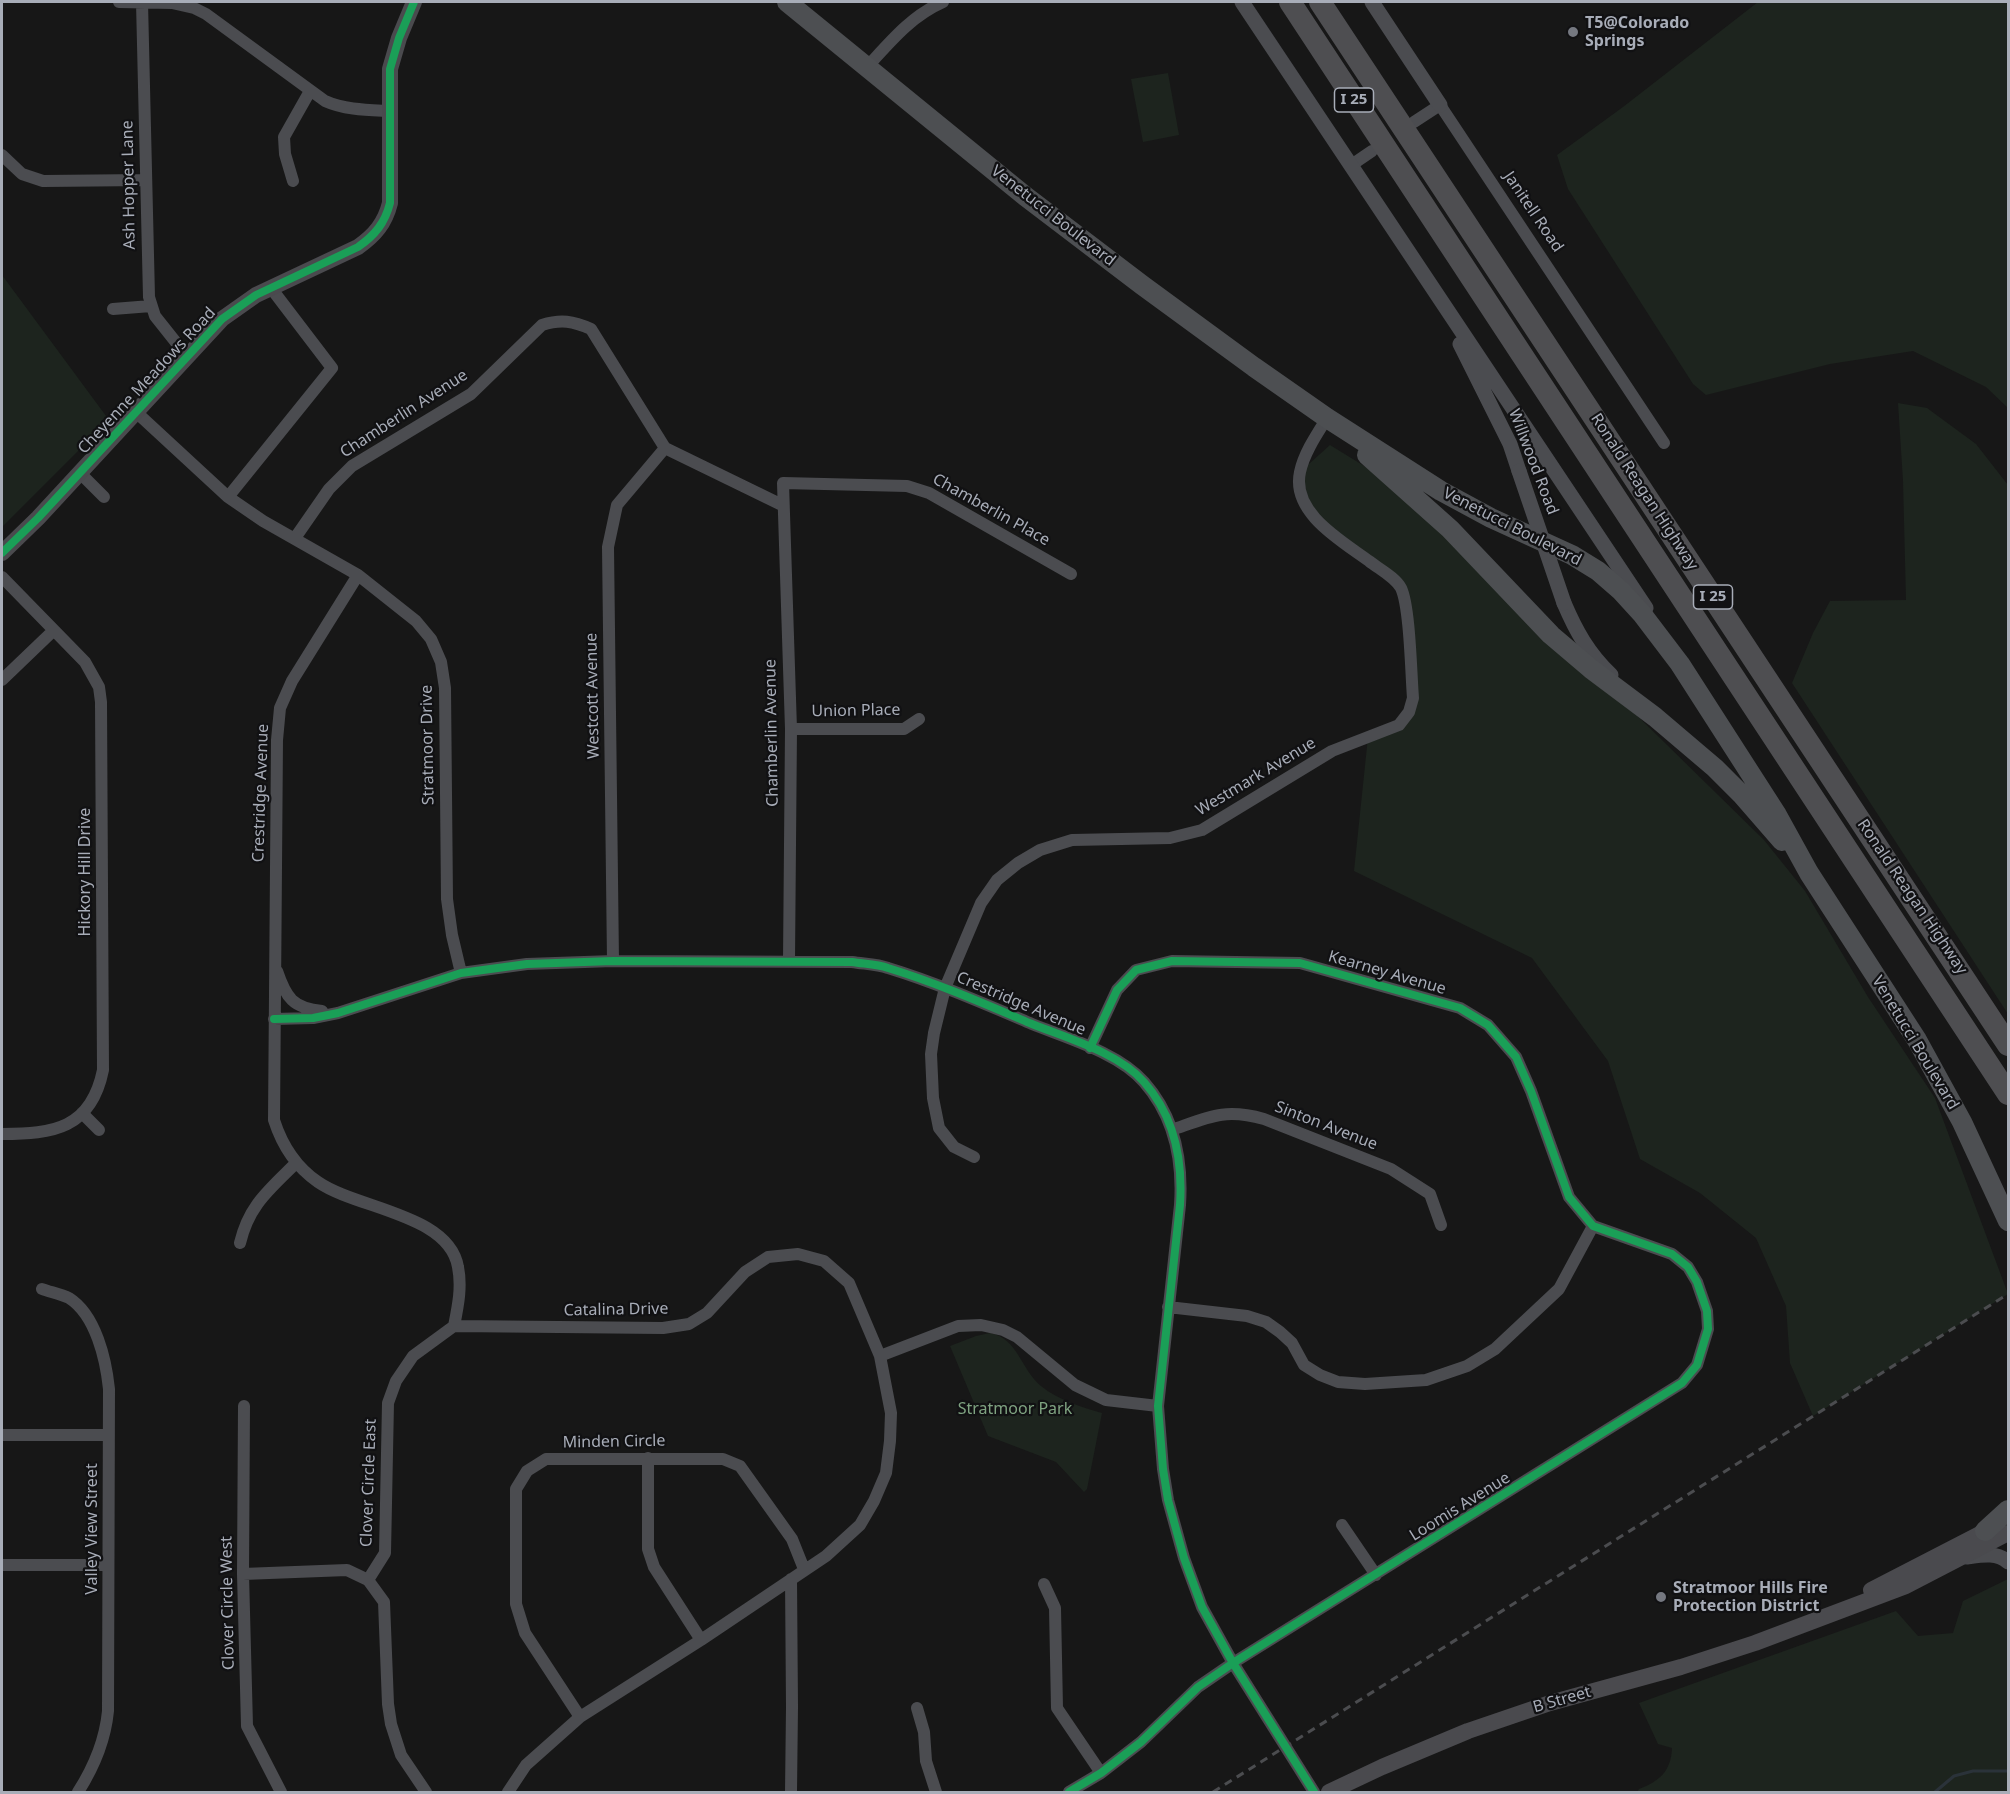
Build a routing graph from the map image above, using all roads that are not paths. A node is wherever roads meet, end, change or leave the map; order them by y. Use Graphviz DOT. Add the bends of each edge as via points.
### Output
graph roads {
  1 [pos="119,2"];
  2 [pos="142,2"];
  3 [pos="414,2"];
  4 [pos="787,2"];
  5 [pos="944,2"];
  6 [pos="1242,2"];
  7 [pos="1290,2"];
  8 [pos="1320,2"];
  9 [pos="1372,2"];
  10 [pos="867,67"];
  11 [pos="310,91"];
  12 [pos="1440,105"];
  13 [pos="389,111"];
  14 [pos="1414,122"];
  15 [pos="1372,151"];
  16 [pos="2,155"];
  17 [pos="1350,166"];
  18 [pos="146,180"];
  19 [pos="293,181"];
  20 [pos="1421,273"];
  21 [pos="271,288"];
  22 [pos="150,306"];
  23 [pos="113,309"];
  24 [pos="186,355"];
  25 [pos="136,412"];
  26 [pos="1327,418"];
  27 [pos="1664,443"];
  28 [pos="665,448"];
  29 [pos="80,472"];
  30 [pos="783,483"];
  31 [pos="104,497"];
  32 [pos="228,497"];
  33 [pos="782,505"];
  34 [pos="295,538"];
  35 [pos="2,553"];
  36 [pos="1071,574"];
  37 [pos="358,575"];
  38 [pos="2,578"];
  39 [pos="53,631"];
  40 [pos="1680,664"];
  41 [pos="2,680"];
  42 [pos="1655,717"];
  43 [pos="919,719"];
  44 [pos="791,729"];
  45 [pos="1809,873"];
  46 [pos="789,960"];
  47 [pos="274,961"];
  48 [pos="613,962"];
  49 [pos="461,973"];
  50 [pos="945,988"];
  51 [pos="338,1013"];
  52 [pos="274,1019"];
  53 [pos="2008,1045"];
  54 [pos="1090,1048"];
  55 [pos="2008,1094"];
  56 [pos="82,1113"];
  57 [pos="99,1130"];
  58 [pos="1172,1130"];
  59 [pos="2,1134"];
  60 [pos="974,1157"];
  61 [pos="296,1163"];
  62 [pos="2008,1221"];
  63 [pos="1441,1225"];
  64 [pos="1593,1226"];
  65 [pos="240,1243"];
  66 [pos="42,1289"];
  67 [pos="1168,1307"];
  68 [pos="454,1326"];
  69 [pos="880,1356"];
  70 [pos="244,1406"];
  71 [pos="1158,1406"];
  72 [pos="2,1435"];
  73 [pos="108,1435"];
  74 [pos="648,1458"];
  75 [pos="2008,1510"];
  76 [pos="2008,1519"];
  77 [pos="1342,1525"];
  78 [pos="1985,1531"];
  79 [pos="2008,1533"];
  80 [pos="1962,1558"];
  81 [pos="2008,1562"];
  82 [pos="2,1565"];
  83 [pos="108,1565"];
  84 [pos="804,1569"];
  85 [pos="243,1574"];
  86 [pos="1376,1575"];
  87 [pos="790,1579"];
  88 [pos="368,1580"];
  89 [pos="1044,1584"];
  90 [pos="1801,1626"];
  91 [pos="701,1640"];
  92 [pos="1233,1663"];
  93 [pos="917,1708"];
  94 [pos="580,1717"];
  95 [pos="1101,1773"];
  96 [pos="78,1792"];
  97 [pos="281,1792"];
  98 [pos="426,1792"];
  99 [pos="508,1792"];
  100 [pos="791,1792"];
  101 [pos="936,1792"];
  102 [pos="1069,1792"];
  103 [pos="1314,1792"];
  104 [pos="1329,1792"];
  1 -- 2 [label="street"];
  2 -- 11 [label="street" via="172,3 206,14"];
  2 -- 18 [label="street, Ash Hopper Lane"];
  3 -- 13 [label="main road, Cheyenne Meadows Road" via="390,69"];
  4 -- 10 [label="main road, Venetucci Boulevard"];
  5 -- 10 [label="street" via="905,26"];
  6 -- 17 [label="street, Willwood Road"];
  7 -- 55 [label="highway, Ronald Reagan Highway / I 25"];
  8 -- 53 [label="highway, Ronald Reagan Highway / I 25"];
  9 -- 12 [label="street, Janitell Road"];
  10 -- 26 [label="main road, Venetucci Boulevard" via="1061,223"];
  11 -- 13 [label="street" via="336,106"];
  11 -- 19 [label="street" via="284,137"];
  12 -- 14 [label="street"];
  12 -- 27 [label="street, Janitell Road"];
  13 -- 21 [label="main road, Cheyenne Meadows Road" via="390,203 380,228 358,248"];
  15 -- 17 [label="street"];
  16 -- 18 [label="street" via="22,174 43,181"];
  17 -- 20 [label="street, Willwood Road"];
  18 -- 22 [label="street, Ash Hopper Lane"];
  20 -- 40 [label="street, Willwood Road"];
  20 -- 42 [label="street, Willwood Road, bridge" via="1510,444 1576,632 1597,662"];
  21 -- 24 [label="main road, Cheyenne Meadows Road" via="222,319"];
  21 -- 32 [label="street" via="332,368"];
  22 -- 23 [label="street"];
  22 -- 24 [label="street, Ash Hopper Lane"];
  24 -- 25 [label="main road, Cheyenne Meadows Road"];
  25 -- 29 [label="main road, Cheyenne Meadows Road"];
  25 -- 32 [label="street, Stratmoor Drive"];
  26 -- 40 [label="main road, Venetucci Boulevard" via="1441,491 1598,571 1621,591"];
  26 -- 42 [label="main road, Venetucci Boulevard" via="1450,529 1551,634"];
  26 -- 50 [label="street, Westmark Avenue" via="1300,472 1300,490 1315,518 1401,588 1413,698 1409,712 1399,725 1332,751 1202,830 1170,838 1072,840 1018,863 997,880 981,903"];
  28 -- 33 [label="street"];
  28 -- 34 [label="street, Chamberlin Avenue" via="591,329 574,321 557,320 542,325 471,394 352,466 329,489"];
  28 -- 48 [label="street, Westcott Avenue" via="617,505 608,547"];
  29 -- 31 [label="street"];
  29 -- 35 [label="main road, Cheyenne Meadows Road"];
  30 -- 33 [label="street, Chamberlin Avenue"];
  30 -- 36 [label="street, Chamberlin Place" via="907,486 929,493"];
  32 -- 34 [label="street, Stratmoor Drive"];
  33 -- 44 [label="street, Chamberlin Avenue"];
  34 -- 37 [label="street, Stratmoor Drive"];
  37 -- 47 [label="street, Crestridge Avenue" via="292,681 280,708"];
  37 -- 49 [label="street, Stratmoor Drive" via="416,621 431,639 441,662 445,688 447,899"];
  38 -- 39 [label="street, Hickory Hill Drive"];
  39 -- 41 [label="street"];
  39 -- 56 [label="street, Hickory Hill Drive" via="85,662 99,687 101,702 103,1070 96,1093"];
  40 -- 45 [label="main road, Venetucci Boulevard" via="1777,815"];
  42 -- 45 [label="main road, Venetucci Boulevard" via="1736,788"];
  43 -- 44 [label="street, Union Place" via="904,729"];
  44 -- 46 [label="street, Chamberlin Avenue"];
  45 -- 62 [label="main road, Venetucci Boulevard" via="1917,1040 1962,1122"];
  46 -- 48 [label="street, Crestridge Avenue"];
  46 -- 50 [label="street, Crestridge Avenue" via="886,967"];
  47 -- 51 [label="street, Crestridge Avenue" via="283,987 297,1005"];
  47 -- 52 [label="street, Crestridge Avenue"];
  48 -- 49 [label="street, Crestridge Avenue" via="527,964"];
  49 -- 51 [label="street, Crestridge Avenue"];
  50 -- 54 [label="street, Crestridge Avenue"];
  50 -- 60 [label="street, Westmark Avenue" via="933,1033 933,1098 939,1128 954,1147"];
  51 -- 52 [label="street, Crestridge Avenue"];
  52 -- 61 [label="street" via="274,1120 280,1140"];
  54 -- 58 [label="street, Crestridge Avenue" via="1143,1080"];
  54 -- 64 [label="street, Kearney Avenue" via="1117,990 1136,970 1172,961 1300,963 1460,1008 1488,1025 1516,1057 1569,1197"];
  56 -- 57 [label="street"];
  56 -- 59 [label="street, Hickory Hill Drive" via="68,1125 52,1131"];
  58 -- 63 [label="street, Sinton Avenue" via="1219,1114 1242,1113 1264,1119 1391,1169 1430,1194"];
  58 -- 67 [label="street, Crestridge Avenue" via="1181,1190"];
  61 -- 65 [label="street" via="259,1201 246,1220"];
  61 -- 68 [label="street" via="340,1195 422,1224 445,1240 458,1264 460,1293"];
  64 -- 67 [label="street" via="1559,1289 1495,1349 1467,1366 1426,1380 1338,1382 1304,1365 1292,1343 1266,1322 1247,1316"];
  64 -- 86 [label="street, Loomis Avenue" via="1672,1254 1688,1267 1707,1311 1708,1329 1697,1365 1682,1383"];
  66 -- 73 [label="street, Valley View Street" via="68,1298 96,1334 107,1367"];
  67 -- 71 [label="street, Crestridge Avenue"];
  68 -- 69 [label="street, Catalina Drive" via="663,1328 689,1323 707,1313 745,1272 768,1257 798,1254 824,1261 849,1283"];
  68 -- 88 [label="street, Clover Circle East" via="413,1356 396,1381 388,1403 385,1553"];
  69 -- 71 [label="street" via="958,1326 981,1325 1017,1337 1075,1385 1106,1400"];
  69 -- 84 [label="street, Catalina Drive" via="891,1413 886,1473 860,1525 826,1556"];
  70 -- 85 [label="street, Clover Circle West"];
  71 -- 92 [label="street, Crestridge Avenue" via="1168,1500 1184,1558 1202,1607"];
  72 -- 73 [label="street"];
  73 -- 83 [label="street, Valley View Street"];
  74 -- 84 [label="street, Minden Circle" via="723,1459 740,1466 792,1539"];
  74 -- 91 [label="street" via="648,1549 654,1567"];
  74 -- 94 [label="street, Minden Circle" via="546,1460 527,1471 516,1488 516,1604 525,1633"];
  75 -- 78 [label="main road"];
  76 -- 78 [label="main road, B Street"];
  77 -- 86 [label="street"];
  78 -- 90 [label="main road, B Street"];
  79 -- 80 [label="main road, B Street"];
  80 -- 81 [label="street" via="1985,1554"];
  80 -- 90 [label="main road, B Street" via="1906,1586"];
  82 -- 83 [label="street"];
  83 -- 96 [label="street, Valley View Street" via="106,1731 91,1771"];
  84 -- 87 [label="street, Catalina Drive"];
  85 -- 88 [label="street" via="347,1570"];
  85 -- 97 [label="street, Clover Circle West" via="247,1726"];
  86 -- 92 [label="street, Loomis Avenue"];
  87 -- 91 [label="street, Catalina Drive"];
  87 -- 100 [label="street"];
  88 -- 98 [label="street" via="384,1602 391,1724 401,1755"];
  89 -- 95 [label="street" via="1055,1608 1058,1708"];
  90 -- 104 [label="main road, B Street" via="1682,1667 1550,1703 1468,1731"];
  91 -- 94 [label="street, Catalina Drive"];
  92 -- 95 [label="street, Loomis Avenue" via="1198,1687 1141,1742"];
  92 -- 103 [label="street, Crestridge Avenue"];
  93 -- 101 [label="street"];
  94 -- 99 [label="street, Catalina Drive" via="526,1765"];
  95 -- 102 [label="street, Loomis Avenue"];
}
